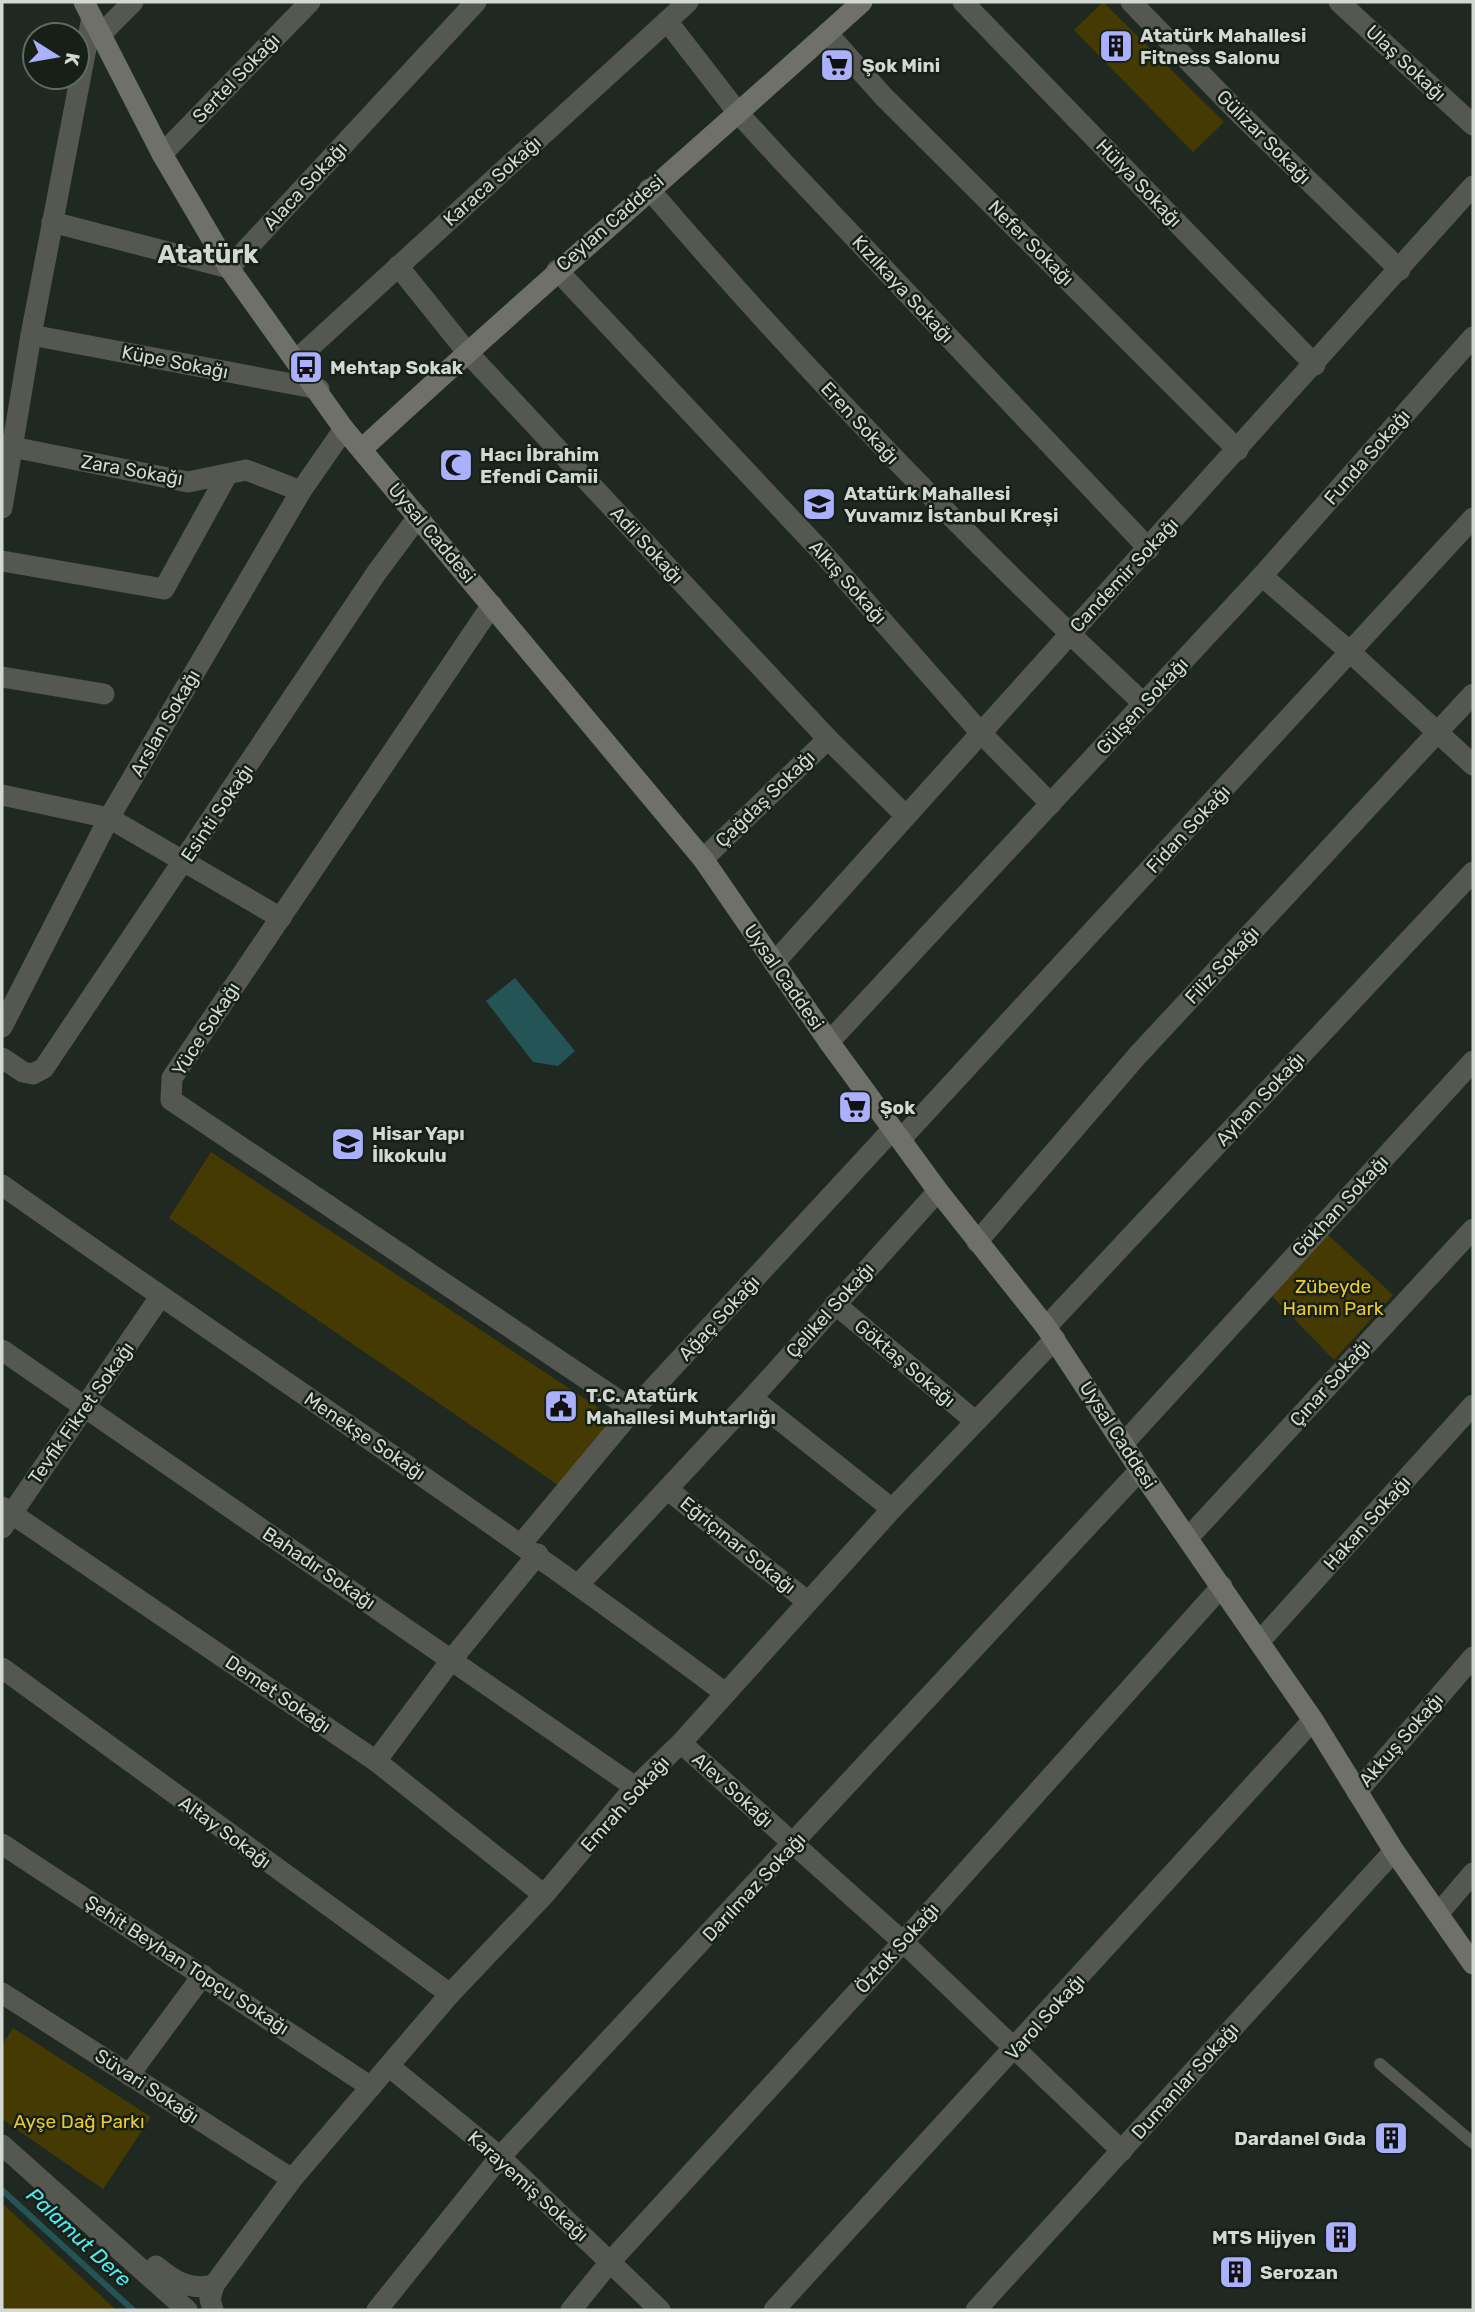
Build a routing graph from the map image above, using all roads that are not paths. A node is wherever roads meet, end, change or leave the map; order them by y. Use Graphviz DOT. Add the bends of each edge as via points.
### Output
graph roads {
  1 [pos="133,2"];
  2 [pos="310,2"];
  3 [pos="476,2"];
  4 [pos="688,2"];
  5 [pos="862,2"];
  6 [pos="962,2"];
  7 [pos="1131,2"];
  8 [pos="1339,2"];
  9 [pos="92,18"];
  10 [pos="667,21"];
  11 [pos="827,33"];
  12 [pos="739,114"];
  13 [pos="1473,125"];
  14 [pos="162,154"];
  15 [pos="1473,186"];
  16 [pos="649,188"];
  17 [pos="52,222"];
  18 [pos="398,266"];
  19 [pos="229,268"];
  20 [pos="558,270"];
  21 [pos="1400,270"];
  22 [pos="31,335"];
  23 [pos="1473,337"];
  24 [pos="467,352"];
  25 [pos="296,360"];
  26 [pos="1315,365"];
  27 [pos="318,389"];
  28 [pos="344,429"];
  29 [pos="7,446"];
  30 [pos="362,449"];
  31 [pos="1238,450"];
  32 [pos="227,475"];
  33 [pos="301,491"];
  34 [pos="2,508"];
  35 [pos="418,517"];
  36 [pos="1473,518"];
  37 [pos="1149,549"];
  38 [pos="2,561"];
  39 [pos="1262,576"];
  40 [pos="492,605"];
  41 [pos="1069,634"];
  42 [pos="1349,651"];
  43 [pos="2,677"];
  44 [pos="104,694"];
  45 [pos="1473,694"];
  46 [pos="1144,704"];
  47 [pos="980,732"];
  48 [pos="1438,732"];
  49 [pos="828,739"];
  50 [pos="1473,765"];
  51 [pos="2,795"];
  52 [pos="1051,804"];
  53 [pos="906,816"];
  54 [pos="109,818"];
  55 [pos="703,859"];
  56 [pos="184,863"];
  57 [pos="1473,872"];
  58 [pos="281,918"];
  59 [pos="774,963"];
  60 [pos="2,1027"];
  61 [pos="829,1042"];
  62 [pos="2,1058"];
  63 [pos="1473,1061"];
  64 [pos="897,1134"];
  65 [pos="2,1185"];
  66 [pos="938,1191"];
  67 [pos="1473,1229"];
  68 [pos="977,1242"];
  69 [pos="160,1297"];
  70 [pos="835,1304"];
  71 [pos="1051,1333"];
  72 [pos="2,1350"];
  73 [pos="752,1398"];
  74 [pos="1473,1405"];
  75 [pos="84,1407"];
  76 [pos="633,1410"];
  77 [pos="975,1421"];
  78 [pos="1122,1444"];
  79 [pos="1140,1470"];
  80 [pos="667,1489"];
  81 [pos="892,1509"];
  82 [pos="5,1516"];
  83 [pos="1188,1538"];
  84 [pos="530,1549"];
  85 [pos="579,1584"];
  86 [pos="1222,1586"];
  87 [pos="808,1602"];
  88 [pos="1260,1641"];
  89 [pos="1473,1657"];
  90 [pos="452,1658"];
  91 [pos="2,1668"];
  92 [pos="725,1693"];
  93 [pos="1313,1720"];
  94 [pos="681,1743"];
  95 [pos="376,1761"];
  96 [pos="635,1787"];
  97 [pos="1357,1792"];
  98 [pos="2,1844"];
  99 [pos="793,1844"];
  100 [pos="1394,1851"];
  101 [pos="1473,1873"];
  102 [pos="544,1895"];
  103 [pos="1438,1914"];
  104 [pos="903,1941"];
  105 [pos="1473,1964"];
  106 [pos="203,1975"];
  107 [pos="2,1993"];
  108 [pos="450,1994"];
  109 [pos="1014,2050"];
  110 [pos="1380,2064"];
  111 [pos="390,2067"];
  112 [pos="129,2075"];
  113 [pos="371,2087"];
  114 [pos="1473,2143"];
  115 [pos="2,2145"];
  116 [pos="1122,2151"];
  117 [pos="500,2157"];
  118 [pos="26,2165"];
  119 [pos="292,2179"];
  120 [pos="610,2262"];
  121 [pos="214,2285"];
  122 [pos="187,2310"];
  123 [pos="214,2310"];
  124 [pos="377,2310"];
  125 [pos="571,2310"];
  126 [pos="660,2310"];
  127 [pos="774,2310"];
  128 [pos="976,2310"];
  1 -- 9 [label="street"];
  2 -- 14 [label="street, Sertel Sokağı"];
  3 -- 19 [label="street, Alaca Sokağı"];
  4 -- 10 [label="street, Karaca Sokağı"];
  5 -- 11 [label="street, Ceylan Caddesi"];
  6 -- 26 [label="street, Hülya Sokağı"];
  7 -- 21 [label="street, Gülizar Sokağı"];
  8 -- 13 [label="street, Ulaş Sokağı"];
  9 -- 14 [label="street, Uysal Caddesi"];
  9 -- 17 [label="street"];
  10 -- 12 [label="street, Kızılkaya Sokağı"];
  10 -- 18 [label="street, Karaca Sokağı"];
  11 -- 12 [label="street, Ceylan Caddesi"];
  11 -- 31 [label="street, Nefer Sokağı" via="883,96"];
  12 -- 16 [label="street, Ceylan Caddesi"];
  12 -- 37 [label="street, Kızılkaya Sokağı"];
  14 -- 19 [label="street, Uysal Caddesi"];
  15 -- 21 [label="street, Candemir Sokağı"];
  16 -- 20 [label="street, Ceylan Caddesi"];
  16 -- 41 [label="street, Eren Sokağı" via="743,299"];
  17 -- 19 [label="street"];
  17 -- 22 [label="street"];
  18 -- 24 [label="street, Adil Sokağı"];
  18 -- 25 [label="street, Karaca Sokağı"];
  19 -- 25 [label="street, Uysal Caddesi"];
  20 -- 24 [label="street, Ceylan Caddesi"];
  20 -- 47 [label="street, Alkış Sokağı" via="820,550"];
  21 -- 26 [label="street, Candemir Sokağı"];
  22 -- 27 [label="street, Küpe Sokağı"];
  22 -- 29 [label="street"];
  23 -- 39 [label="street, Funda Sokağı"];
  24 -- 30 [label="street, Ceylan Caddesi"];
  24 -- 49 [label="street, Adil Sokağı"];
  25 -- 27 [label="street, Uysal Caddesi"];
  26 -- 31 [label="street, Candemir Sokağı"];
  27 -- 28 [label="street, Uysal Caddesi"];
  28 -- 30 [label="street, Uysal Caddesi"];
  28 -- 33 [label="street, Arslan Sokağı"];
  29 -- 32 [label="street, Zara Sokağı" via="188,482"];
  29 -- 34 [label="street"];
  30 -- 35 [label="street, Uysal Caddesi"];
  31 -- 37 [label="street, Candemir Sokağı"];
  32 -- 33 [label="street, Zara Sokağı" via="246,470"];
  32 -- 38 [label="street" via="164,589"];
  33 -- 54 [label="street, Arslan Sokağı"];
  35 -- 40 [label="street, Uysal Caddesi"];
  35 -- 56 [label="street, Esinti Sokağı"];
  36 -- 42 [label="street, Fidan Sokağı"];
  37 -- 41 [label="street, Candemir Sokağı"];
  39 -- 42 [label="street"];
  39 -- 46 [label="street, Gülşen Sokağı"];
  40 -- 55 [label="street, Uysal Caddesi"];
  40 -- 58 [label="street, Yüce Sokağı"];
  41 -- 46 [label="street, Eren Sokağı"];
  41 -- 47 [label="street, Candemir Sokağı"];
  42 -- 48 [label="street"];
  42 -- 64 [label="street, Fidan Sokağı"];
  43 -- 44 [label="street"];
  45 -- 48 [label="street, Filiz Sokağı"];
  46 -- 52 [label="street, Gülşen Sokağı"];
  47 -- 52 [label="street, Alkış Sokağı"];
  47 -- 53 [label="street, Candemir Sokağı"];
  48 -- 50 [label="street"];
  48 -- 68 [label="street, Filiz Sokağı" via="1137,1056"];
  49 -- 53 [label="street, Adil Sokağı"];
  49 -- 55 [label="street, Çağdaş Sokağı"];
  51 -- 54 [label="street"];
  52 -- 61 [label="street, Gülşen Sokağı"];
  53 -- 59 [label="street, Candemir Sokağı"];
  54 -- 56 [label="street"];
  54 -- 60 [label="street, Arslan Sokağı"];
  55 -- 59 [label="street, Uysal Caddesi"];
  56 -- 58 [label="street"];
  56 -- 62 [label="street, Esinti Sokağı" via="44,1068 33,1074 23,1072"];
  57 -- 71 [label="street, Ayhan Sokağı"];
  58 -- 76 [label="street, Yüce Sokağı" via="172,1078 171,1100"];
  59 -- 61 [label="street, Uysal Caddesi"];
  61 -- 64 [label="street, Uysal Caddesi"];
  63 -- 78 [label="street, Gökhan Sokağı"];
  64 -- 66 [label="street, Uysal Caddesi"];
  64 -- 76 [label="street, Ağaç Sokağı"];
  65 -- 69 [label="street, Menekşe Sokağı"];
  66 -- 68 [label="street, Uysal Caddesi"];
  66 -- 70 [label="street, Çelikel Sokağı"];
  67 -- 83 [label="street, Çınar Sokağı"];
  68 -- 71 [label="street, Uysal Caddesi"];
  69 -- 75 [label="street, Tevfik Fikret Sokağı"];
  69 -- 84 [label="street, Menekşe Sokağı"];
  70 -- 73 [label="street, Çelikel Sokağı"];
  70 -- 77 [label="street, Göktaş Sokağı"];
  71 -- 77 [label="street, Emrah Sokağı"];
  71 -- 78 [label="street, Uysal Caddesi"];
  72 -- 75 [label="street, Bahadır Sokağı"];
  73 -- 80 [label="street, Çelikel Sokağı"];
  73 -- 81 [label="street"];
  74 -- 88 [label="street, Hakan Sokağı"];
  75 -- 82 [label="street, Tevfik Fikret Sokağı"];
  75 -- 90 [label="street, Bahadır Sokağı"];
  76 -- 84 [label="street, Ağaç Sokağı"];
  77 -- 81 [label="street, Emrah Sokağı"];
  78 -- 79 [label="street, Uysal Caddesi"];
  79 -- 83 [label="street, Uysal Caddesi"];
  79 -- 99 [label="street, Darılmaz Sokağı"];
  80 -- 85 [label="street, Çelikel Sokağı"];
  80 -- 87 [label="street, Eğriçınar Sokağı"];
  81 -- 87 [label="street, Emrah Sokağı"];
  82 -- 95 [label="street, Demet Sokağı"];
  83 -- 86 [label="street, Uysal Caddesi"];
  84 -- 85 [label="street, Menekşe Sokağı"];
  84 -- 90 [label="street, Ağaç Sokağı"];
  85 -- 92 [label="street, Menekşe Sokağı"];
  86 -- 88 [label="street, Uysal Caddesi"];
  86 -- 104 [label="street, Öztok Sokağı"];
  87 -- 92 [label="street, Emrah Sokağı"];
  88 -- 93 [label="street, Uysal Caddesi"];
  89 -- 97 [label="street, Akkuş Sokağı"];
  90 -- 95 [label="street, Ağaç Sokağı"];
  90 -- 96 [label="street, Bahadır Sokağı"];
  91 -- 108 [label="street, Altay Sokağı"];
  92 -- 94 [label="street, Emrah Sokağı"];
  93 -- 97 [label="street, Uysal Caddesi"];
  93 -- 109 [label="street, Varol Sokağı"];
  94 -- 96 [label="street, Emrah Sokağı"];
  94 -- 99 [label="street, Alev Sokağı"];
  95 -- 102 [label="street, Demet Sokağı"];
  96 -- 102 [label="street, Emrah Sokağı"];
  97 -- 100 [label="street, Uysal Caddesi"];
  98 -- 106 [label="street, Şehit Beyhan Topçu Sokağı"];
  99 -- 104 [label="street, Alev Sokağı"];
  99 -- 117 [label="street, Darılmaz Sokağı"];
  100 -- 103 [label="street, Uysal Caddesi"];
  100 -- 116 [label="street, Dumanlar Sokağı"];
  101 -- 103 [label="street"];
  102 -- 108 [label="street, Emrah Sokağı"];
  103 -- 105 [label="street, Uysal Caddesi"];
  104 -- 109 [label="street, Alev Sokağı"];
  104 -- 120 [label="street, Öztok Sokağı"];
  106 -- 112 [label="street"];
  106 -- 113 [label="street, Şehit Beyhan Topçu Sokağı"];
  107 -- 112 [label="street, Süvari Sokağı"];
  108 -- 111 [label="street, Emrah Sokağı"];
  109 -- 116 [label="street, Alev Sokağı"];
  109 -- 127 [label="street, Varol Sokağı"];
  110 -- 114 [label="lane"];
  111 -- 113 [label="street, Emrah Sokağı"];
  111 -- 117 [label="street, Karayemiş Sokağı"];
  112 -- 119 [label="street, Süvari Sokağı"];
  113 -- 119 [label="street, Emrah Sokağı"];
  115 -- 118 [label="street"];
  116 -- 128 [label="street, Dumanlar Sokağı"];
  117 -- 120 [label="street, Karayemiş Sokağı"];
  117 -- 124 [label="street, Darılmaz Sokağı"];
  118 -- 121 [label="street" via="177,2283 200,2288"];
  118 -- 122 [label="street"];
  119 -- 121 [label="street, Emrah Sokağı"];
  120 -- 125 [label="street, Öztok Sokağı"];
  120 -- 126 [label="street, Karayemiş Sokağı"];
  121 -- 123 [label="street" via="210,2299"];
}
